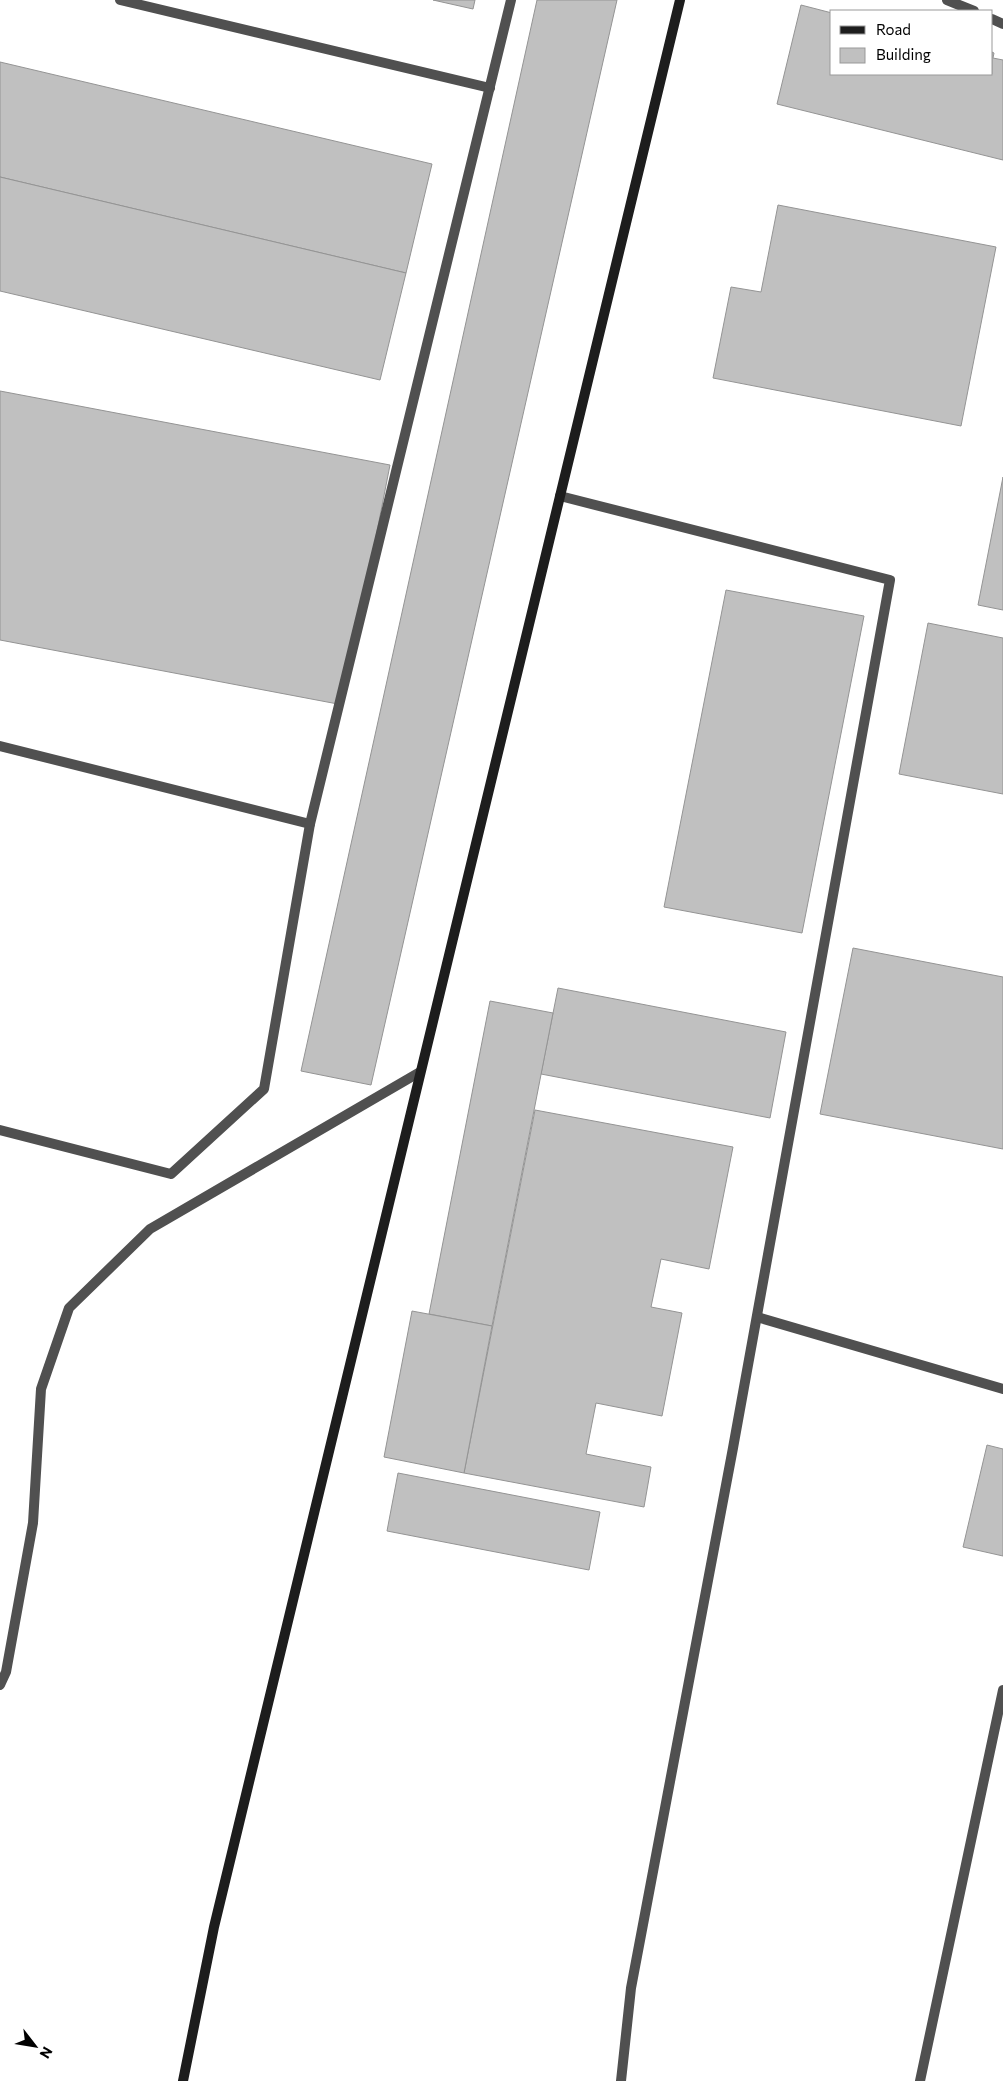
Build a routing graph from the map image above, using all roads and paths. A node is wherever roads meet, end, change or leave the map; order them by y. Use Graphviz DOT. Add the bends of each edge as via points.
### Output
graph roads {
  1 [pos="120,0"];
  2 [pos="511,0"];
  3 [pos="680,0"];
  4 [pos="947,0"];
  5 [pos="972,10"];
  6 [pos="490,88"];
  7 [pos="560,496"];
  8 [pos="0,746"];
  9 [pos="310,824"];
  10 [pos="420,1072"];
  11 [pos="0,1130"];
  12 [pos="757,1316"];
  13 [pos="1003,1389"];
  14 [pos="0,1685"];
  15 [pos="1003,1690"];
  16 [pos="183,2081"];
  17 [pos="621,2081"];
  18 [pos="920,2081"];
  1 -- 6 [label="street"];
  2 -- 6 [label="street"];
  3 -- 7 [label="main road"];
  4 -- 5 [label="street"];
  6 -- 9 [label="street"];
  7 -- 10 [label="main road"];
  7 -- 12 [label="street" via="890,580"];
  8 -- 9 [label="street"];
  9 -- 11 [label="street" via="264,1089 171,1174"];
  10 -- 14 [label="street" via="150,1229 69,1308 41,1389 33,1523 6,1672"];
  10 -- 16 [label="main road" via="214,1926"];
  12 -- 13 [label="street"];
  12 -- 17 [label="street" via="631,1988"];
  15 -- 18 [label="street"];
}
